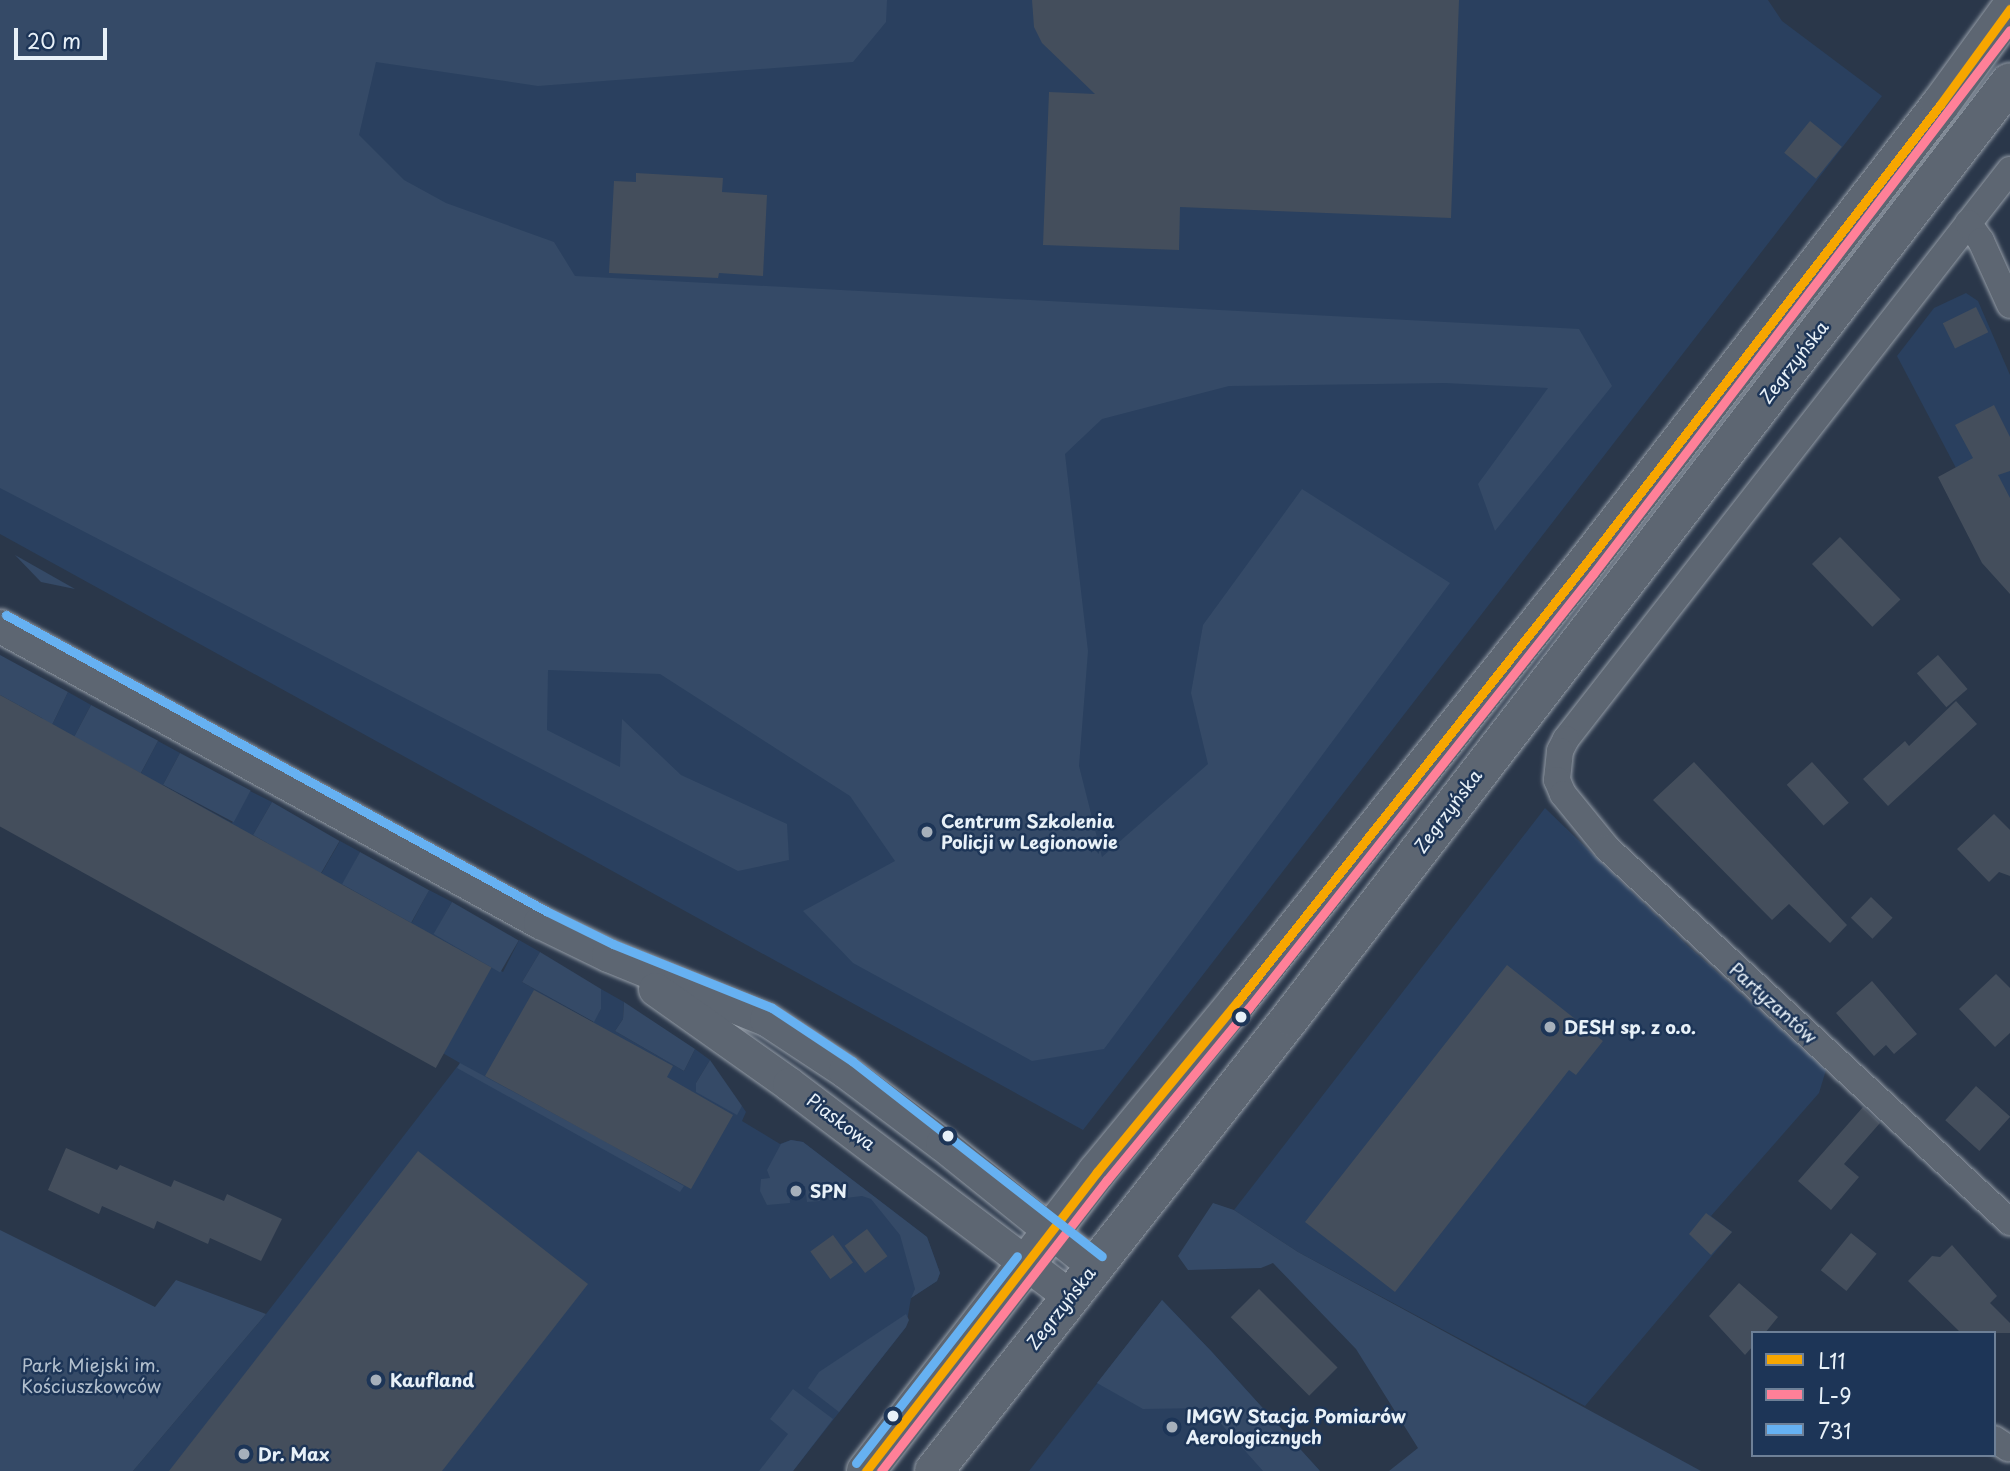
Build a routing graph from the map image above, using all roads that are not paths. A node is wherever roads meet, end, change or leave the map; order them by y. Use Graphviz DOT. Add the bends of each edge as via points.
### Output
graph roads {
  1 [pos="2010,9"];
  2 [pos="2010,82"];
  3 [pos="2010,170"];
  4 [pos="1968,223"];
  5 [pos="2010,305"];
  6 [pos="0,626"];
  7 [pos="608,955"];
  8 [pos="2010,1222"];
  9 [pos="1051,1233"];
  10 [pos="1027,1264"];
  11 [pos="1094,1266"];
  12 [pos="1069,1296"];
  13 [pos="866,1471"];
  14 [pos="934,1471"];
  1 -- 9 [label="main road" via="1583,567"];
  2 -- 11 [label="main road, Zegrzyńska"];
  3 -- 4 [label="street"];
  4 -- 5 [label="street"];
  4 -- 8 [label="street, Partyzantów" via="1566,739 1557,769 1563,794 1607,848"];
  6 -- 7 [label="street, Piaskowa"];
  7 -- 9 [label="street, Piaskowa" via="766,1019 845,1071"];
  7 -- 10 [label="street, Piaskowa" via="789,1084"];
  9 -- 10 [label="main road"];
  9 -- 11 [label="street, Piaskowa"];
  10 -- 12 [label="street, Piaskowa"];
  10 -- 13 [label="main road"];
  11 -- 12 [label="main road, Zegrzyńska"];
  12 -- 14 [label="main road, Zegrzyńska"];
}
